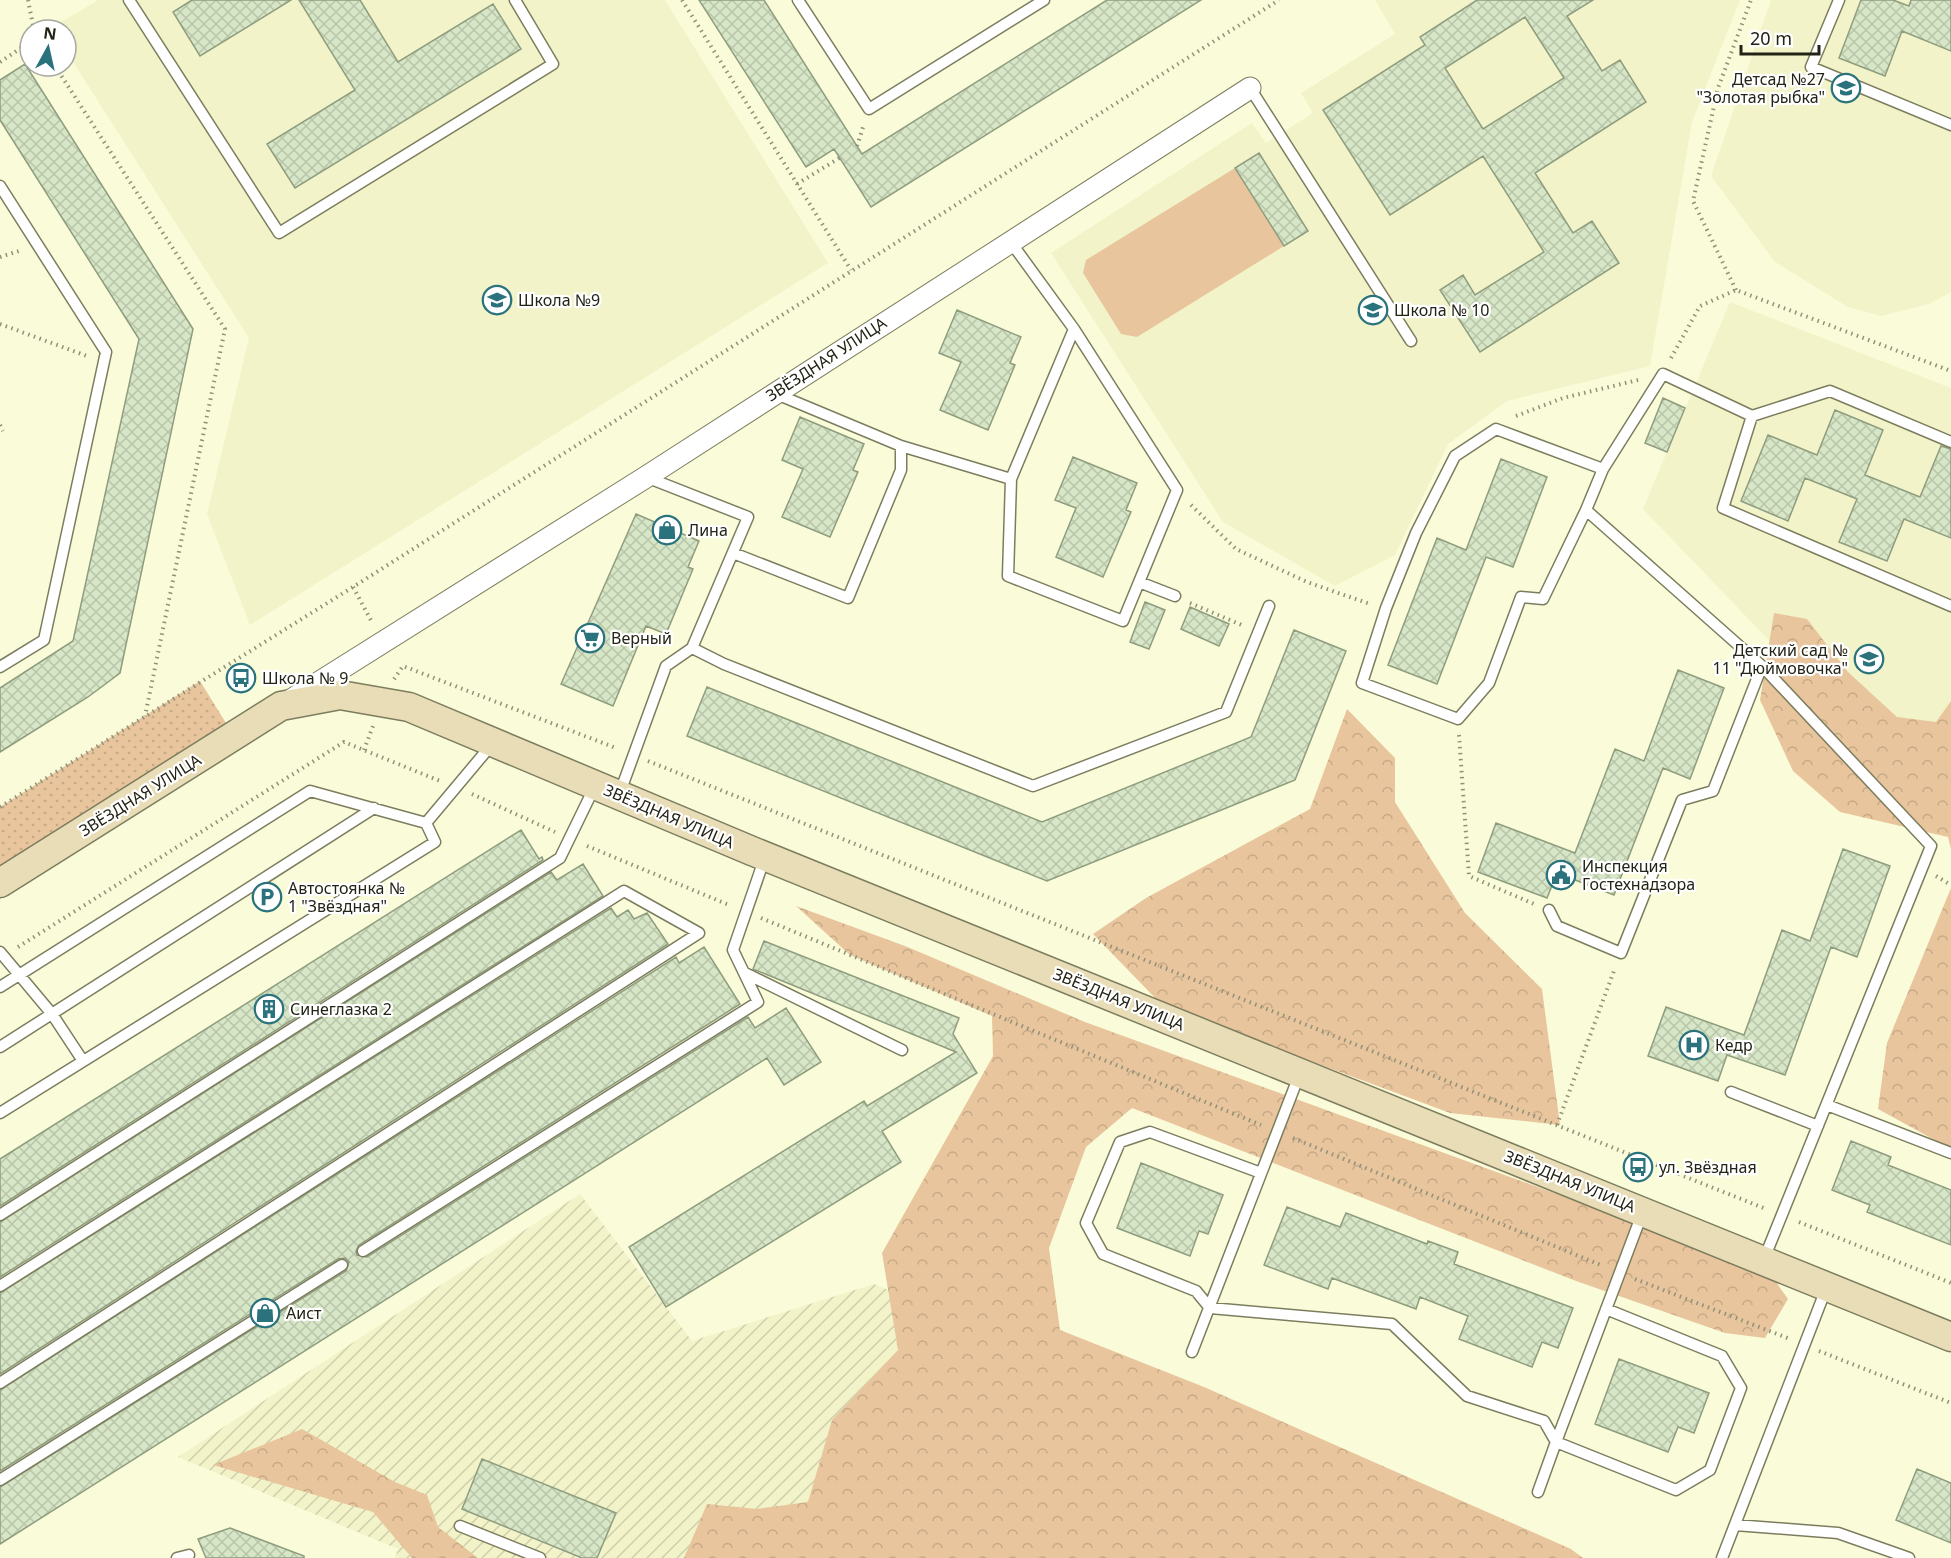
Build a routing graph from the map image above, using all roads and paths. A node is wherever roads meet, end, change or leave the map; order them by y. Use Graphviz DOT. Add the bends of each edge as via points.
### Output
graph roads {
  1 [pos="28,0"];
  2 [pos="129,0"];
  3 [pos="515,0"];
  4 [pos="682,0"];
  5 [pos="798,0"];
  6 [pos="1044,0"];
  7 [pos="1279,0"];
  8 [pos="1751,0"];
  9 [pos="1839,0"];
  10 [pos="32,18"];
  11 [pos="18,50"];
  12 [pos="0,62"];
  13 [pos="63,78"];
  14 [pos="1250,88"];
  15 [pos="1951,125"];
  16 [pos="841,157"];
  17 [pos="797,184"];
  18 [pos="0,186"];
  19 [pos="1010,241"];
  20 [pos="850,270"];
  21 [pos="1736,290"];
  22 [pos="0,324"];
  23 [pos="1074,329"];
  24 [pos="1411,341"];
  25 [pos="104,362"];
  26 [pos="1951,371"];
  27 [pos="1663,374"];
  28 [pos="773,393"];
  29 [pos="1752,416"];
  30 [pos="0,425"];
  31 [pos="1496,429"];
  32 [pos="3,431"];
  33 [pos="1951,442"];
  34 [pos="901,446"];
  35 [pos="1603,469"];
  36 [pos="646,477"];
  37 [pos="1011,479"];
  38 [pos="1177,490"];
  39 [pos="1586,510"];
  40 [pos="733,553"];
  41 [pos="1139,582"];
  42 [pos="1174,596"];
  43 [pos="1269,606"];
  44 [pos="1951,606"];
  45 [pos="1386,608"];
  46 [pos="1258,632"];
  47 [pos="692,648"];
  48 [pos="1762,666"];
  49 [pos="0,667"];
  50 [pos="381,702"];
  51 [pos="281,706"];
  52 [pos="145,716"];
  53 [pos="1458,719"];
  54 [pos="493,743"];
  55 [pos="364,750"];
  56 [pos="633,755"];
  57 [pos="456,787"];
  58 [pos="607,790"];
  59 [pos="0,807"];
  60 [pos="374,808"];
  61 [pos="426,823"];
  62 [pos="570,839"];
  63 [pos="766,857"];
  64 [pos="0,883"];
  65 [pos="1549,910"];
  66 [pos="746,912"];
  67 [pos="1621,953"];
  68 [pos="1,954"];
  69 [pos="745,973"];
  70 [pos="20,975"];
  71 [pos="0,987"];
  72 [pos="52,1014"];
  73 [pos="0,1047"];
  74 [pos="902,1050"];
  75 [pos="83,1061"];
  76 [pos="1300,1073"];
  77 [pos="1731,1092"];
  78 [pos="1827,1105"];
  79 [pos="0,1113"];
  80 [pos="1557,1125"];
  81 [pos="1818,1126"];
  82 [pos="1279,1132"];
  83 [pos="1951,1153"];
  84 [pos="1261,1173"];
  85 [pos="1643,1211"];
  86 [pos="0,1215"];
  87 [pos="1782,1215"];
  88 [pos="363,1251"];
  89 [pos="1764,1260"];
  90 [pos="342,1265"];
  91 [pos="1620,1273"];
  92 [pos="1951,1283"];
  93 [pos="0,1286"];
  94 [pos="1827,1286"];
  95 [pos="1210,1308"];
  96 [pos="1606,1309"];
  97 [pos="1951,1336"];
  98 [pos="1804,1345"];
  99 [pos="1192,1352"];
  100 [pos="0,1383"];
  101 [pos="1951,1403"];
  102 [pos="1556,1442"];
  103 [pos="0,1480"];
  104 [pos="1538,1492"];
  105 [pos="460,1526"];
  106 [pos="1735,1526"];
  107 [pos="189,1555"];
  108 [pos="177,1558"];
  109 [pos="540,1558"];
  110 [pos="1722,1558"];
  111 [pos="1909,1558"];
  1 -- 10 [label="path"];
  2 -- 3 [label="lane" via="279,233 554,64"];
  4 -- 17 [label="path"];
  5 -- 6 [label="lane" via="869,109"];
  7 -- 20 [label="path"];
  8 -- 21 [label="path" via="1718,88 1693,201"];
  9 -- 15 [label="lane" via="1811,68"];
  11 -- 12 [label="path"];
  13 -- 52 [label="path" via="225,329"];
  14 -- 19 [label="street, ЗВЁЗДНАЯ УЛИЦА"];
  14 -- 24 [label="lane"];
  16 -- 17 [label="path"];
  17 -- 20 [label="path"];
  18 -- 25 [label="lane" via="106,352"];
  19 -- 23 [label="lane"];
  19 -- 28 [label="street, ЗВЁЗДНАЯ УЛИЦА"];
  20 -- 52 [label="path"];
  21 -- 26 [label="path"];
  21 -- 27 [label="path" via="1700,306"];
  22 -- 25 [label="path"];
  23 -- 37 [label="lane"];
  23 -- 38 [label="lane"];
  25 -- 49 [label="lane" via="44,640"];
  27 -- 29 [label="lane"];
  27 -- 31 [label="path" via="1563,398 1514,417"];
  27 -- 35 [label="lane"];
  28 -- 34 [label="lane"];
  28 -- 36 [label="street, ЗВЁЗДНАЯ УЛИЦА"];
  29 -- 33 [label="lane" via="1830,391"];
  29 -- 44 [label="lane" via="1723,508"];
  30 -- 32 [label="path"];
  31 -- 35 [label="lane"];
  31 -- 45 [label="lane" via="1455,456 1416,533"];
  34 -- 37 [label="lane"];
  34 -- 40 [label="lane" via="901,470 848,598"];
  35 -- 39 [label="lane"];
  36 -- 40 [label="lane" via="748,517"];
  36 -- 51 [label="street, ЗВЁЗДНАЯ УЛИЦА"];
  37 -- 41 [label="lane" via="1008,576 1123,621"];
  38 -- 41 [label="lane"];
  38 -- 45 [label="path" via="1236,549 1349,598"];
  39 -- 48 [label="lane"];
  39 -- 53 [label="lane" via="1543,599 1521,597 1489,682"];
  40 -- 47 [label="lane"];
  41 -- 42 [label="lane"];
  42 -- 46 [label="path"];
  43 -- 46 [label="lane"];
  45 -- 53 [label="lane" via="1362,683"];
  46 -- 47 [label="lane" via="1226,712 1033,786"];
  47 -- 56 [label="lane" via="666,666"];
  48 -- 67 [label="lane" via="1713,791 1682,800"];
  48 -- 78 [label="lane" via="1931,846"];
  50 -- 51 [label="street, ЗВЁЗДНАЯ УЛИЦА" via="340,695"];
  50 -- 54 [label="street, ЗВЁЗДНАЯ УЛИЦА" via="409,707"];
  50 -- 55 [label="path"];
  50 -- 56 [label="path" via="403,666"];
  51 -- 64 [label="street, ЗВЁЗДНАЯ УЛИЦА"];
  52 -- 59 [label="path"];
  53 -- 65 [label="path" via="1469,876"];
  54 -- 57 [label="lane"];
  54 -- 58 [label="street, ЗВЁЗДНАЯ УЛИЦА"];
  55 -- 57 [label="path"];
  55 -- 68 [label="path" via="344,742"];
  56 -- 58 [label="lane"];
  56 -- 80 [label="path"];
  57 -- 61 [label="lane"];
  57 -- 62 [label="path"];
  58 -- 62 [label="lane"];
  58 -- 63 [label="street, ЗВЁЗДНАЯ УЛИЦА"];
  60 -- 61 [label="lane"];
  60 -- 70 [label="lane" via="310,791"];
  60 -- 72 [label="lane"];
  61 -- 75 [label="lane" via="435,842"];
  62 -- 66 [label="path"];
  62 -- 86 [label="lane" via="560,858"];
  63 -- 66 [label="lane"];
  63 -- 76 [label="street, ЗВЁЗДНАЯ УЛИЦА"];
  65 -- 67 [label="lane" via="1557,926"];
  66 -- 69 [label="lane" via="733,950"];
  66 -- 82 [label="path"];
  67 -- 80 [label="path"];
  68 -- 70 [label="lane"];
  69 -- 74 [label="lane"];
  69 -- 88 [label="lane" via="758,1002"];
  70 -- 71 [label="lane"];
  70 -- 72 [label="lane"];
  72 -- 73 [label="lane"];
  72 -- 75 [label="lane"];
  75 -- 79 [label="lane"];
  76 -- 82 [label="lane"];
  76 -- 85 [label="street, ЗВЁЗДНАЯ УЛИЦА"];
  77 -- 81 [label="lane"];
  78 -- 81 [label="lane"];
  78 -- 83 [label="lane"];
  80 -- 87 [label="path"];
  81 -- 87 [label="lane"];
  82 -- 84 [label="lane"];
  82 -- 91 [label="path"];
  84 -- 95 [label="lane"];
  84 -- 95 [label="lane" via="1150,1132 1120,1142 1086,1224 1103,1254 1196,1291"];
  85 -- 89 [label="street, ЗВЁЗДНАЯ УЛИЦА"];
  85 -- 91 [label="lane"];
  87 -- 89 [label="lane"];
  87 -- 92 [label="path"];
  89 -- 94 [label="street, ЗВЁЗДНАЯ УЛИЦА"];
  90 -- 103 [label="lane"];
  91 -- 96 [label="lane"];
  91 -- 98 [label="path"];
  93 -- 100 [label="lane" via="624,891 699,933"];
  94 -- 97 [label="street, ЗВЁЗДНАЯ УЛИЦА"];
  94 -- 98 [label="lane"];
  95 -- 99 [label="lane"];
  95 -- 102 [label="lane" via="1392,1324 1467,1396 1544,1421"];
  96 -- 102 [label="lane"];
  96 -- 102 [label="lane" via="1722,1356 1741,1388 1710,1470 1676,1490"];
  98 -- 101 [label="path"];
  98 -- 106 [label="lane"];
  102 -- 104 [label="lane"];
  105 -- 109 [label="lane"];
  106 -- 110 [label="lane"];
  106 -- 111 [label="lane" via="1838,1533"];
  107 -- 108 [label="lane"];
}
